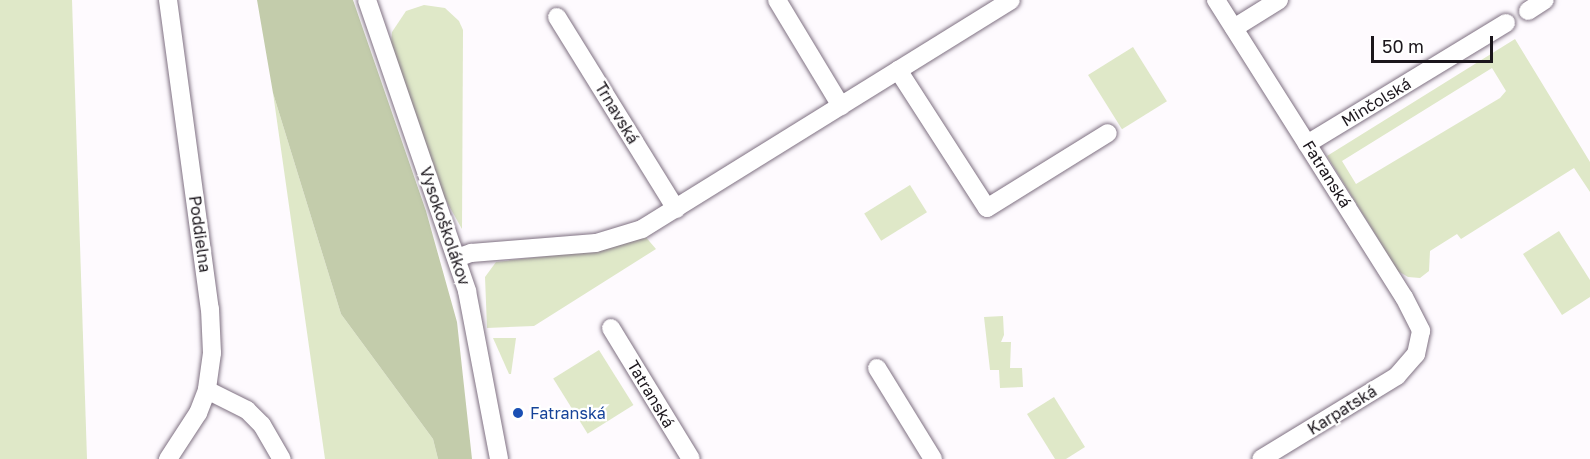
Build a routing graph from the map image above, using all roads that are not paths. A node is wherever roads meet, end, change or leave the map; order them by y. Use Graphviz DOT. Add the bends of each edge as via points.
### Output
graph roads {
  1 [pos="168,0"];
  2 [pos="367,0"];
  3 [pos="777,0"];
  4 [pos="1011,0"];
  5 [pos="1216,0"];
  6 [pos="1279,0"];
  7 [pos="1545,0"];
  8 [pos="1528,11"];
  9 [pos="557,17"];
  10 [pos="1506,23"];
  11 [pos="1234,28"];
  12 [pos="898,70"];
  13 [pos="841,106"];
  14 [pos="1108,133"];
  15 [pos="1307,144"];
  16 [pos="676,209"];
  17 [pos="457,258"];
  18 [pos="611,328"];
  19 [pos="1416,354"];
  20 [pos="877,368"];
  21 [pos="207,390"];
  22 [pos="168,459"];
  23 [pos="282,459"];
  24 [pos="499,459"];
  25 [pos="691,459"];
  26 [pos="933,459"];
  27 [pos="1261,459"];
  1 -- 21 [label="street, Poddielna" via="210,309 212,353"];
  2 -- 17 [label="street, Vysokoškolákov"];
  3 -- 13 [label="street"];
  4 -- 12 [label="street"];
  5 -- 11 [label="street, Fatranská"];
  6 -- 11 [label="street"];
  7 -- 8 [label="street"];
  9 -- 16 [label="street, Trnavská"];
  10 -- 15 [label="street, Minčolská"];
  11 -- 15 [label="street, Fatranská"];
  12 -- 13 [label="street"];
  12 -- 14 [label="street" via="987,208"];
  13 -- 16 [label="street"];
  15 -- 19 [label="street, Fatranská" via="1417,318 1420,331"];
  16 -- 17 [label="street" via="619,238 471,253"];
  17 -- 24 [label="street, Vysokoškolákov" via="476,334"];
  18 -- 25 [label="street, Tatranská"];
  19 -- 27 [label="street, Karpatská" via="1396,376"];
  20 -- 26 [label="street"];
  21 -- 22 [label="street, Poddielna" via="198,413"];
  21 -- 23 [label="street" via="247,410 262,424"];
}
